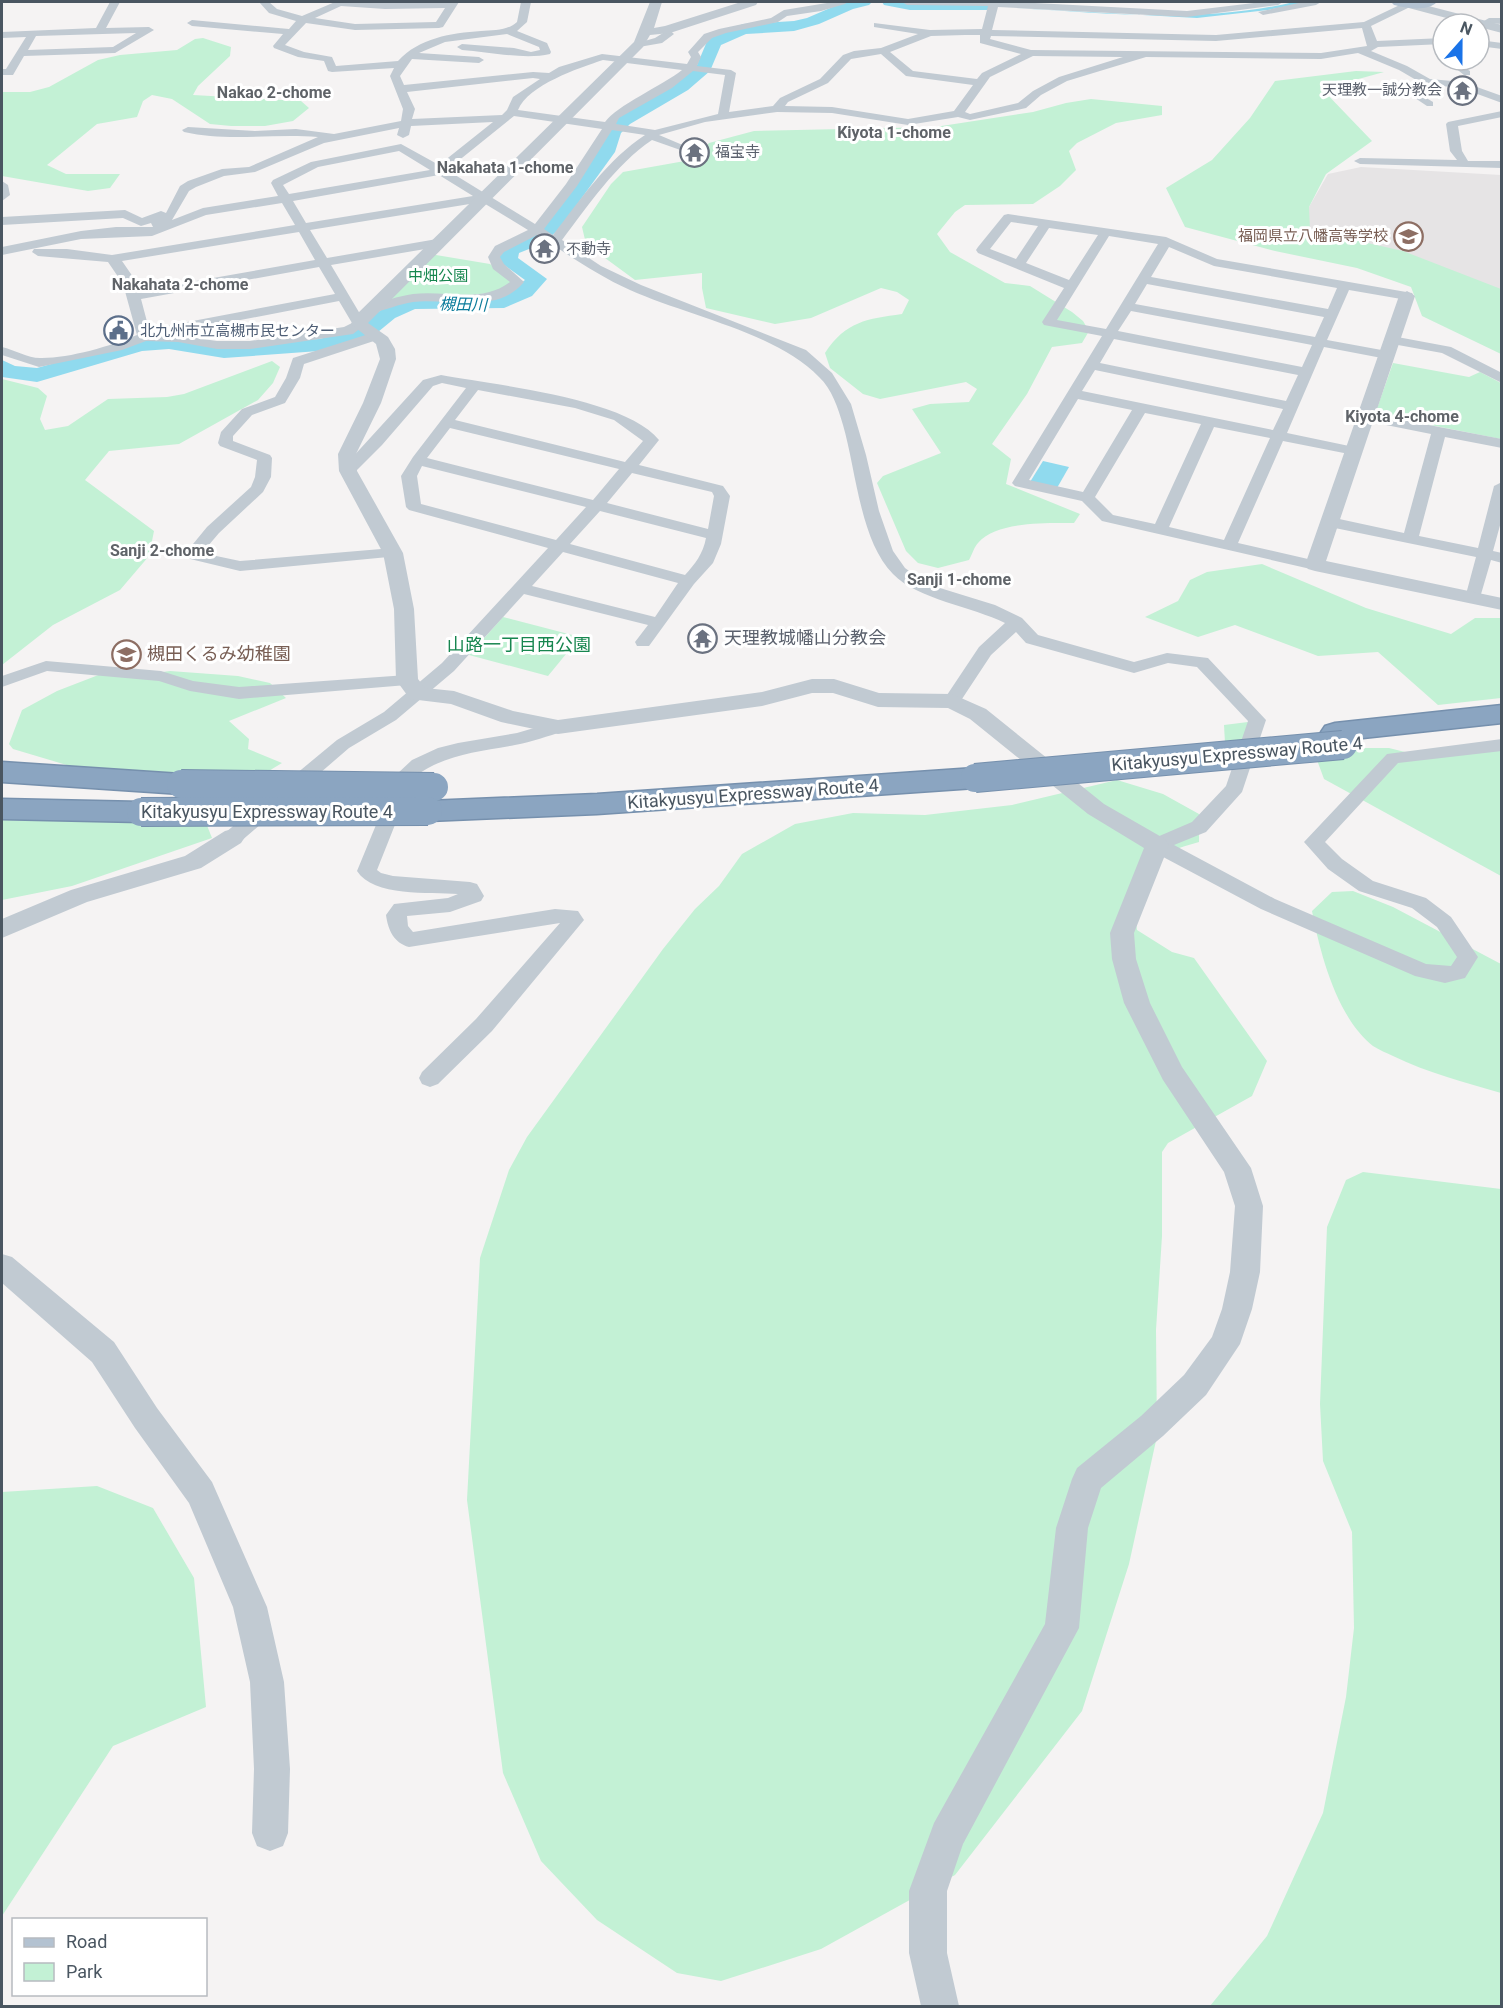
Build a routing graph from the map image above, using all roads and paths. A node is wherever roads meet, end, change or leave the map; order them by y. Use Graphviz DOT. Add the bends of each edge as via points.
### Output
graph roads {
  1 [pos="115,2"];
  2 [pos="264,2"];
  3 [pos="341,2"];
  4 [pos="526,2"];
  5 [pos="656,2"];
  6 [pos="752,2"];
  7 [pos="842,2"];
  8 [pos="907,2"];
  9 [pos="1192,2"];
  10 [pos="1278,2"];
  11 [pos="1316,2"];
  12 [pos="1410,2"];
  13 [pos="1429,2"];
  14 [pos="453,3"];
  15 [pos="995,5"];
  16 [pos="304,19"];
  17 [pos="1205,22"];
  18 [pos="1498,22"];
  19 [pos="192,23"];
  20 [pos="878,25"];
  21 [pos="1366,25"];
  22 [pos="1502,29"];
  23 [pos="99,31"];
  24 [pos="507,31"];
  25 [pos="290,32"];
  26 [pos="987,32"];
  27 [pos="33,33"];
  28 [pos="930,33"];
  29 [pos="2,35"];
  30 [pos="643,38"];
  31 [pos="1431,41"];
  32 [pos="428,45"];
  33 [pos="1373,45"];
  34 [pos="882,51"];
  35 [pos="1362,51"];
  36 [pos="20,53"];
  37 [pos="1031,53"];
  38 [pos="1146,54"];
  39 [pos="531,55"];
  40 [pos="1221,56"];
  41 [pos="625,58"];
  42 [pos="404,60"];
  43 [pos="981,64"];
  44 [pos="563,69"];
  45 [pos="698,69"];
  46 [pos="996,69"];
  47 [pos="2,72"];
  48 [pos="533,75"];
  49 [pos="552,77"];
  50 [pos="980,83"];
  51 [pos="1402,86"];
  52 [pos="401,89"];
  53 [pos="1502,100"];
  54 [pos="1430,104"];
  55 [pos="777,109"];
  56 [pos="958,114"];
  57 [pos="1502,114"];
  58 [pos="508,115"];
  59 [pos="723,116"];
  60 [pos="563,119"];
  61 [pos="406,123"];
  62 [pos="609,125"];
  63 [pos="188,130"];
  64 [pos="653,135"];
  65 [pos="341,137"];
  66 [pos="401,147"];
  67 [pos="686,149"];
  68 [pos="1360,161"];
  69 [pos="1465,164"];
  70 [pos="1502,165"];
  71 [pos="439,171"];
  72 [pos="2,185"];
  73 [pos="2,197"];
  74 [pos="285,198"];
  75 [pos="484,198"];
  76 [pos="172,209"];
  77 [pos="2,221"];
  78 [pos="1045,224"];
  79 [pos="303,228"];
  80 [pos="152,231"];
  81 [pos="1106,232"];
  82 [pos="104,233"];
  83 [pos="547,236"];
  84 [pos="1166,242"];
  85 [pos="437,243"];
  86 [pos="2,251"];
  87 [pos="2,256"];
  88 [pos="112,259"];
  89 [pos="324,263"];
  90 [pos="1019,265"];
  91 [pos="1143,279"];
  92 [pos="1345,285"];
  93 [pos="1072,286"];
  94 [pos="134,296"];
  95 [pos="343,296"];
  96 [pos="1407,296"];
  97 [pos="1126,306"];
  98 [pos="1332,314"];
  99 [pos="368,326"];
  100 [pos="1110,334"];
  101 [pos="144,336"];
  102 [pos="1319,342"];
  103 [pos="1389,347"];
  104 [pos="2,351"];
  105 [pos="1091,365"];
  106 [pos="1306,372"];
  107 [pos="1502,380"];
  108 [pos="475,385"];
  109 [pos="1074,394"];
  110 [pos="1291,406"];
  111 [pos="1141,408"];
  112 [pos="1366,417"];
  113 [pos="1209,422"];
  114 [pos="448,423"];
  115 [pos="1439,432"];
  116 [pos="1278,436"];
  117 [pos="1502,444"];
  118 [pos="1354,452"];
  119 [pos="418,460"];
  120 [pos="630,466"];
  121 [pos="348,471"];
  122 [pos="1502,486"];
  123 [pos="1087,498"];
  124 [pos="597,505"];
  125 [pos="1330,522"];
  126 [pos="1161,528"];
  127 [pos="714,535"];
  128 [pos="1410,538"];
  129 [pos="1230,544"];
  130 [pos="558,546"];
  131 [pos="393,553"];
  132 [pos="1484,554"];
  133 [pos="1502,558"];
  134 [pos="1315,565"];
  135 [pos="688,581"];
  136 [pos="520,588"];
  137 [pos="1473,598"];
  138 [pos="1502,604"];
  139 [pos="1016,622"];
  140 [pos="659,623"];
  141 [pos="643,642"];
  142 [pos="2,682"];
  143 [pos="413,687"];
  144 [pos="952,701"];
  145 [pos="1502,714"];
  146 [pos="558,726"];
  147 [pos="1502,728"];
  148 [pos="1339,738"];
  149 [pos="1502,745"];
  150 [pos="2,772"];
  151 [pos="431,799"];
  152 [pos="2,809"];
  153 [pos="233,837"];
  154 [pos="1157,846"];
  155 [pos="2,929"];
  156 [pos="430,1078"];
  157 [pos="2,1266"];
  158 [pos="270,1833"];
  159 [pos="940,2007"];
  1 -- 23 [label="street"];
  2 -- 16 [label="street" via="273,11"];
  3 -- 14 [label="street" via="386,6"];
  3 -- 16 [label="street"];
  4 -- 24 [label="street" via="522,22"];
  5 -- 30 [label="street"];
  6 -- 30 [label="street"];
  7 -- 45 [label="street" via="784,13 774,20 708,36 693,52"];
  8 -- 15 [label="street"];
  9 -- 17 [label="street"];
  10 -- 17 [label="street"];
  11 -- 17 [label="street"];
  12 -- 13 [label="main road"];
  12 -- 18 [label="street"];
  12 -- 21 [label="street"];
  12 -- 22 [label="street"];
  14 -- 16 [label="street" via="439,25 355,27"];
  15 -- 17 [label="street"];
  15 -- 26 [label="street"];
  16 -- 25 [label="street"];
  17 -- 21 [label="street"];
  17 -- 26 [label="street"];
  17 -- 40 [label="street"];
  19 -- 25 [label="street"];
  20 -- 28 [label="street"];
  21 -- 33 [label="street"];
  23 -- 27 [label="street"];
  23 -- 36 [label="street" via="149,30 115,50"];
  24 -- 32 [label="street"];
  24 -- 39 [label="street" via="546,49"];
  25 -- 42 [label="street" via="278,46 302,56 328,59 332,69"];
  26 -- 28 [label="street"];
  26 -- 37 [label="street" via="984,41 1000,49"];
  27 -- 29 [label="street"];
  27 -- 36 [label="street"];
  28 -- 34 [label="street"];
  30 -- 41 [label="street"];
  31 -- 33 [label="street"];
  32 -- 39 [label="street" via="490,48"];
  32 -- 42 [label="street" via="417,48"];
  33 -- 35 [label="street"];
  34 -- 50 [label="street" via="910,74"];
  34 -- 55 [label="street" via="847,57 824,81 784,100"];
  35 -- 40 [label="street" via="1321,56"];
  35 -- 53 [label="street" via="1427,82 1463,85"];
  36 -- 47 [label="street" via="9,73"];
  37 -- 38 [label="street"];
  37 -- 46 [label="street"];
  38 -- 40 [label="street"];
  38 -- 56 [label="street" via="1063,79 1022,106 970,117"];
  39 -- 44 [label="street"];
  41 -- 44 [label="street" via="602,57"];
  41 -- 45 [label="street"];
  41 -- 60 [label="street"];
  42 -- 48 [label="street" via="502,62"];
  42 -- 52 [label="street" via="395,76"];
  43 -- 46 [label="street"];
  44 -- 49 [label="street"];
  45 -- 59 [label="street" via="731,74"];
  45 -- 62 [label="street" via="615,116"];
  46 -- 50 [label="street"];
  48 -- 49 [label="street"];
  48 -- 52 [label="street"];
  49 -- 58 [label="street" via="517,99"];
  50 -- 56 [label="street"];
  51 -- 54 [label="street"];
  52 -- 61 [label="street" via="409,109"];
  55 -- 56 [label="street" via="832,110 908,122"];
  55 -- 59 [label="street"];
  57 -- 69 [label="street" via="1452,124 1456,151"];
  58 -- 60 [label="street"];
  58 -- 61 [label="street"];
  58 -- 71 [label="street"];
  59 -- 64 [label="street"];
  60 -- 62 [label="street"];
  60 -- 75 [label="street"];
  61 -- 65 [label="street"];
  61 -- 66 [label="street"];
  62 -- 64 [label="street"];
  62 -- 83 [label="street" via="571,186"];
  63 -- 65 [label="street"];
  64 -- 67 [label="street"];
  64 -- 83 [label="street" via="634,147"];
  65 -- 76 [label="street" via="321,140 261,168 222,173 192,184 184,189"];
  66 -- 71 [label="street"];
  66 -- 74 [label="street" via="315,164 276,182"];
  68 -- 69 [label="street"];
  69 -- 70 [label="street"];
  71 -- 74 [label="street"];
  71 -- 75 [label="street"];
  72 -- 73 [label="street"];
  74 -- 79 [label="street"];
  74 -- 80 [label="street" via="203,212"];
  75 -- 79 [label="street"];
  75 -- 83 [label="street"];
  75 -- 85 [label="street"];
  76 -- 77 [label="street" via="141,222 125,214"];
  76 -- 82 [label="street" via="171,216 153,225"];
  78 -- 81 [label="street"];
  78 -- 90 [label="street"];
  78 -- 90 [label="street" via="1008,218 982,250"];
  79 -- 88 [label="street"];
  79 -- 89 [label="street"];
  80 -- 82 [label="street"];
  80 -- 88 [label="street" via="120,247"];
  81 -- 84 [label="street"];
  81 -- 93 [label="street"];
  82 -- 86 [label="street"];
  83 -- 99 [label="street" via="499,249 494,256 498,266 518,282 511,289 474,299 414,298"];
  83 -- 139 [label="street" via="596,269 626,283 801,353 827,376 844,404 871,511 899,571 921,587"];
  84 -- 91 [label="street"];
  84 -- 92 [label="street" via="1214,262"];
  85 -- 89 [label="street"];
  85 -- 99 [label="street"];
  87 -- 88 [label="street" via="67,253"];
  88 -- 94 [label="street" via="121,266"];
  89 -- 94 [label="street"];
  89 -- 95 [label="street"];
  90 -- 93 [label="street"];
  91 -- 97 [label="street"];
  91 -- 98 [label="street"];
  92 -- 96 [label="street"];
  92 -- 98 [label="street"];
  93 -- 100 [label="street" via="1049,322"];
  94 -- 101 [label="street"];
  95 -- 99 [label="street"];
  95 -- 101 [label="street"];
  96 -- 103 [label="street"];
  97 -- 100 [label="street"];
  97 -- 102 [label="street"];
  98 -- 102 [label="street"];
  99 -- 101 [label="street" via="250,345"];
  99 -- 121 [label="street" via="387,349 388,359 347,454"];
  99 -- 131 [label="street" via="298,361 280,400 247,412 226,435 225,443 265,458 263,477 258,489 192,555 240,566"];
  100 -- 105 [label="street"];
  100 -- 106 [label="street"];
  101 -- 104 [label="street" via="122,346 39,363"];
  102 -- 103 [label="street"];
  102 -- 106 [label="street"];
  103 -- 107 [label="street" via="1446,350"];
  103 -- 112 [label="street"];
  105 -- 109 [label="street"];
  105 -- 110 [label="street"];
  106 -- 110 [label="street"];
  108 -- 114 [label="street"];
  108 -- 120 [label="street" via="578,404 620,417 652,440"];
  108 -- 121 [label="street" via="441,379 428,383"];
  109 -- 111 [label="street"];
  109 -- 123 [label="street" via="1020,483"];
  110 -- 116 [label="street"];
  111 -- 113 [label="street"];
  111 -- 123 [label="street"];
  112 -- 115 [label="street"];
  112 -- 118 [label="street"];
  113 -- 116 [label="street"];
  113 -- 126 [label="street"];
  114 -- 119 [label="street"];
  114 -- 120 [label="street"];
  115 -- 117 [label="street"];
  115 -- 128 [label="street"];
  116 -- 118 [label="street"];
  116 -- 129 [label="street"];
  118 -- 125 [label="street"];
  119 -- 124 [label="street"];
  119 -- 130 [label="street" via="410,477 414,507"];
  120 -- 124 [label="street"];
  120 -- 127 [label="street" via="718,489 722,496"];
  121 -- 131 [label="street"];
  122 -- 132 [label="street"];
  123 -- 126 [label="street" via="1108,518"];
  124 -- 127 [label="street"];
  124 -- 130 [label="street"];
  125 -- 128 [label="street"];
  125 -- 134 [label="street"];
  126 -- 129 [label="street"];
  127 -- 135 [label="street" via="705,563"];
  128 -- 132 [label="street"];
  129 -- 134 [label="street"];
  130 -- 135 [label="street"];
  130 -- 136 [label="street"];
  131 -- 143 [label="street"];
  132 -- 133 [label="street"];
  132 -- 137 [label="street"];
  134 -- 137 [label="street"];
  135 -- 140 [label="street"];
  136 -- 140 [label="street"];
  136 -- 143 [label="street" via="448,667"];
  137 -- 138 [label="street"];
  139 -- 144 [label="street" via="985,651"];
  139 -- 154 [label="street" via="1032,639 1134,668 1167,658 1202,662 1257,720 1234,788 1199,827"];
  140 -- 141 [label="street"];
  142 -- 143 [label="street" via="46,666 161,676 190,686 239,693"];
  143 -- 146 [label="street" via="509,717"];
  143 -- 153 [label="street" via="390,716 343,744"];
  144 -- 146 [label="street" via="878,700 834,686 812,686 762,699"];
  144 -- 154 [label="street" via="978,714 1096,809"];
  145 -- 148 [label="highway, Kitakyusyu Expressway Route 4"];
  146 -- 156 [label="street" via="520,738 455,748 417,764 406,774 367,871 373,878 388,882 470,889 474,896 450,904 401,909 396,915 398,928 409,940 555,916 571,916 574,920 484,1025"];
  147 -- 148 [label="highway, Kitakyusyu Expressway Route 4"];
  148 -- 151 [label="highway, Kitakyusyu Expressway Route 4, bridge" via="597,804"];
  149 -- 154 [label="street" via="1393,758 1314,842 1335,864 1366,886 1419,903 1444,922 1468,957 1458,973 1422,971 1268,904"];
  150 -- 151 [label="highway, Kitakyusyu Expressway Route 4, bridge"];
  151 -- 152 [label="highway, Kitakyusyu Expressway Route 4, bridge" via="284,813"];
  153 -- 155 [label="street" via="193,862 79,896"];
  154 -- 159 [label="street" via="1122,933 1124,959 1137,1002 1172,1072 1237,1168 1249,1206 1245,1272 1224,1344 1195,1385 1088,1479 1072,1528 1062,1628 947,1836 928,1891 928,1953"];
  157 -- 158 [label="street" via="104,1352 201,1493 250,1607 267,1682 272,1769"];
}
